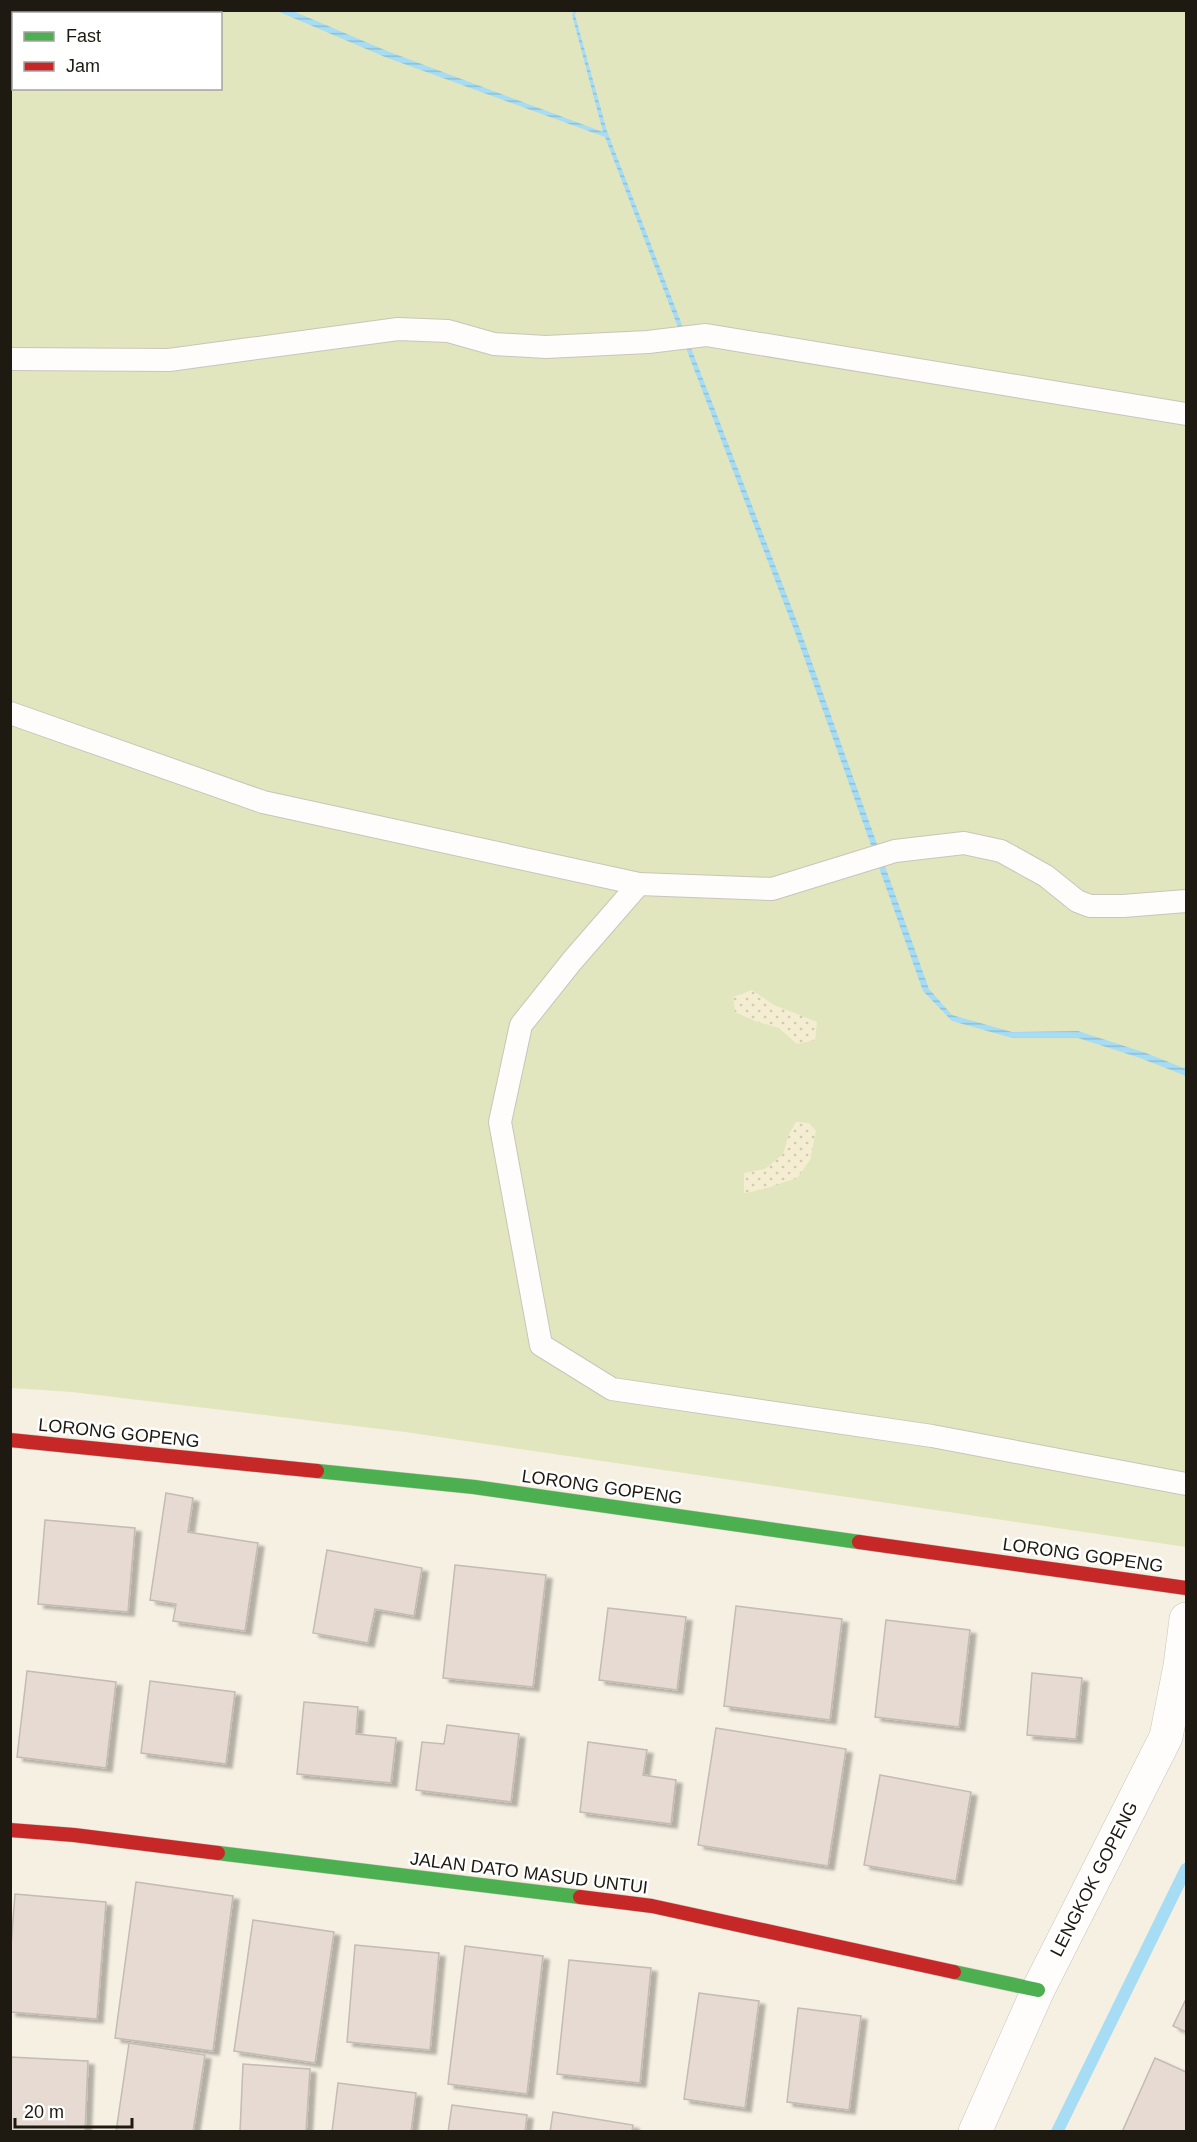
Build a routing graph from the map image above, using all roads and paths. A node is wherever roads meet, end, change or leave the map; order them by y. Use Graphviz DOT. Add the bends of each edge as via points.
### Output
graph roads {
  1 [pos="10,359"];
  2 [pos="1186,414"];
  3 [pos="10,713"];
  4 [pos="639,884"];
  5 [pos="1186,901"];
  6 [pos="10,1440"];
  7 [pos="1186,1484"];
  8 [pos="1186,1588"];
  9 [pos="1186,1619"];
  10 [pos="10,1830"];
  11 [pos="1038,1990"];
  12 [pos="975,2132"];
  1 -- 2 [label="lane" via="169,360 398,329 448,331 494,344 546,347 706,335"];
  3 -- 4 [label="lane" via="263,802"];
  4 -- 5 [label="lane" via="772,889 895,851 964,843 1001,851 1090,906"];
  4 -- 7 [label="lane" via="521,1025 500,1122 541,1346 612,1389 932,1436"];
  6 -- 8 [label="street, LORONG GOPENG" via="474,1487"];
  9 -- 11 [label="street, LENGKOK GOPENG" via="1166,1737"];
  10 -- 11 [label="street, JALAN DATO MASUD UNTUI" via="652,1906"];
  11 -- 12 [label="street, LENGKOK GOPENG"];
}
